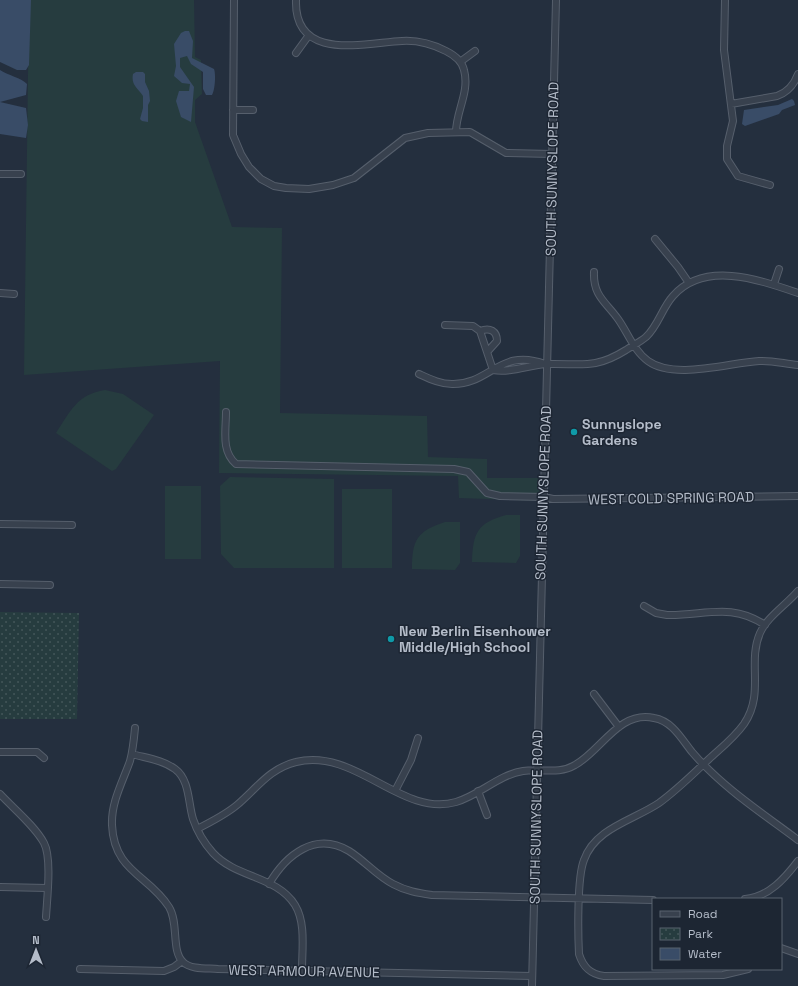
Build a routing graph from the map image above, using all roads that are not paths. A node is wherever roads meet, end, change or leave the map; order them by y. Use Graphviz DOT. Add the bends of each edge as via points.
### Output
graph roads {
  1 [pos="234,0"];
  2 [pos="296,0"];
  3 [pos="556,0"];
  4 [pos="725,0"];
  5 [pos="309,35"];
  6 [pos="475,51"];
  7 [pos="296,53"];
  8 [pos="460,62"];
  9 [pos="798,74"];
  10 [pos="731,104"];
  11 [pos="233,110"];
  12 [pos="253,110"];
  13 [pos="456,132"];
  14 [pos="552,154"];
  15 [pos="0,174"];
  16 [pos="21,174"];
  17 [pos="770,185"];
  18 [pos="655,239"];
  19 [pos="779,269"];
  20 [pos="594,272"];
  21 [pos="689,283"];
  22 [pos="774,284"];
  23 [pos="0,293"];
  24 [pos="798,293"];
  25 [pos="14,294"];
  26 [pos="445,325"];
  27 [pos="480,331"];
  28 [pos="634,345"];
  29 [pos="488,351"];
  30 [pos="547,364"];
  31 [pos="798,365"];
  32 [pos="493,370"];
  33 [pos="419,374"];
  34 [pos="226,412"];
  35 [pos="798,496"];
  36 [pos="544,497"];
  37 [pos="0,524"];
  38 [pos="72,525"];
  39 [pos="0,584"];
  40 [pos="50,585"];
  41 [pos="798,591"];
  42 [pos="644,606"];
  43 [pos="765,625"];
  44 [pos="594,694"];
  45 [pos="619,727"];
  46 [pos="135,728"];
  47 [pos="418,738"];
  48 [pos="0,752"];
  49 [pos="132,754"];
  50 [pos="44,758"];
  51 [pos="704,764"];
  52 [pos="537,771"];
  53 [pos="395,791"];
  54 [pos="478,791"];
  55 [pos="0,794"];
  56 [pos="487,815"];
  57 [pos="197,828"];
  58 [pos="798,840"];
  59 [pos="798,860"];
  60 [pos="268,884"];
  61 [pos="0,887"];
  62 [pos="47,888"];
  63 [pos="764,896"];
  64 [pos="534,898"];
  65 [pos="751,898"];
  66 [pos="580,900"];
  67 [pos="652,900"];
  68 [pos="46,917"];
  69 [pos="782,948"];
  70 [pos="798,954"];
  71 [pos="182,961"];
  72 [pos="80,969"];
  73 [pos="302,970"];
  74 [pos="743,970"];
  75 [pos="532,976"];
  76 [pos="532,986"];
  1 -- 11 [label="street"];
  2 -- 5 [label="street" via="300,21"];
  3 -- 14 [label="street, SOUTH SUNNYSLOPE ROAD"];
  4 -- 10 [label="street" via="724,50"];
  5 -- 7 [label="street"];
  5 -- 8 [label="street" via="329,45 424,42 456,56"];
  6 -- 8 [label="street"];
  8 -- 13 [label="street" via="464,69 466,88 456,120"];
  9 -- 10 [label="street" via="795,83 784,93"];
  10 -- 17 [label="street" via="733,121 727,146 727,159 738,176"];
  11 -- 12 [label="street"];
  11 -- 13 [label="street" via="233,135 241,154 249,168 274,186 309,189 333,185 354,178 405,138 428,133"];
  13 -- 14 [label="street" via="470,132 506,153"];
  14 -- 30 [label="street, SOUTH SUNNYSLOPE ROAD"];
  15 -- 16 [label="street"];
  18 -- 21 [label="street"];
  19 -- 22 [label="street"];
  20 -- 28 [label="street" via="595,290 619,320"];
  21 -- 22 [label="street" via="703,278 728,276"];
  21 -- 28 [label="street" via="672,297 647,336"];
  22 -- 24 [label="street"];
  23 -- 25 [label="street"];
  26 -- 27 [label="street" via="473,326"];
  27 -- 29 [label="street"];
  27 -- 29 [label="street" via="491,330 497,337 497,342"];
  28 -- 30 [label="street" via="601,363"];
  28 -- 31 [label="street" via="649,362 672,370 759,361"];
  29 -- 32 [label="street"];
  30 -- 32 [label="street" via="533,359 517,360 501,363"];
  30 -- 36 [label="street, SOUTH SUNNYSLOPE ROAD"];
  32 -- 33 [label="street" via="468,382 452,385 439,383"];
  34 -- 36 [label="street, WEST COLD SPRING ROAD" via="226,450 236,464 454,468 468,472 487,493 500,496"];
  35 -- 36 [label="street, WEST COLD SPRING ROAD" via="552,500"];
  36 -- 52 [label="street, SOUTH SUNNYSLOPE ROAD"];
  37 -- 38 [label="street"];
  39 -- 40 [label="street"];
  41 -- 43 [label="street"];
  42 -- 43 [label="street" via="656,613 666,614 733,611"];
  43 -- 51 [label="street" via="756,644 756,689 749,715 734,736"];
  44 -- 45 [label="street"];
  45 -- 51 [label="street" via="638,717 659,719 675,730"];
  45 -- 52 [label="street" via="573,767 560,771"];
  46 -- 49 [label="street"];
  47 -- 53 [label="street"];
  48 -- 50 [label="street" via="37,752"];
  49 -- 57 [label="street" via="175,768 186,787"];
  49 -- 71 [label="street" via="113,809 115,843 128,868 163,898 172,911 178,952"];
  51 -- 58 [label="street" via="726,786"];
  51 -- 66 [label="street" via="659,803 597,839 584,860 580,875"];
  52 -- 54 [label="street" via="506,775"];
  52 -- 64 [label="street, SOUTH SUNNYSLOPE ROAD"];
  53 -- 54 [label="street" via="422,801 445,804 462,800"];
  53 -- 57 [label="street" via="342,764 303,760 272,772 235,806"];
  54 -- 56 [label="street"];
  55 -- 62 [label="street" via="44,842 48,860"];
  57 -- 60 [label="street" via="210,850 222,861 243,874"];
  59 -- 63 [label="street" via="782,880"];
  60 -- 64 [label="street" via="281,865 293,854 324,844 349,851 392,884 409,891 432,895"];
  60 -- 73 [label="street" via="287,896 299,912 302,924"];
  61 -- 62 [label="street"];
  62 -- 68 [label="street"];
  63 -- 65 [label="street"];
  64 -- 66 [label="street"];
  64 -- 75 [label="street, SOUTH SUNNYSLOPE ROAD"];
  66 -- 67 [label="street"];
  66 -- 74 [label="street" via="579,954 584,971 604,976 724,974"];
  69 -- 70 [label="street"];
  71 -- 72 [label="street" via="164,971"];
  71 -- 73 [label="street, WEST ARMOUR AVENUE" via="200,968"];
  73 -- 75 [label="street, WEST ARMOUR AVENUE"];
  75 -- 76 [label="street, SOUTH SUNNYSLOPE ROAD"];
}
